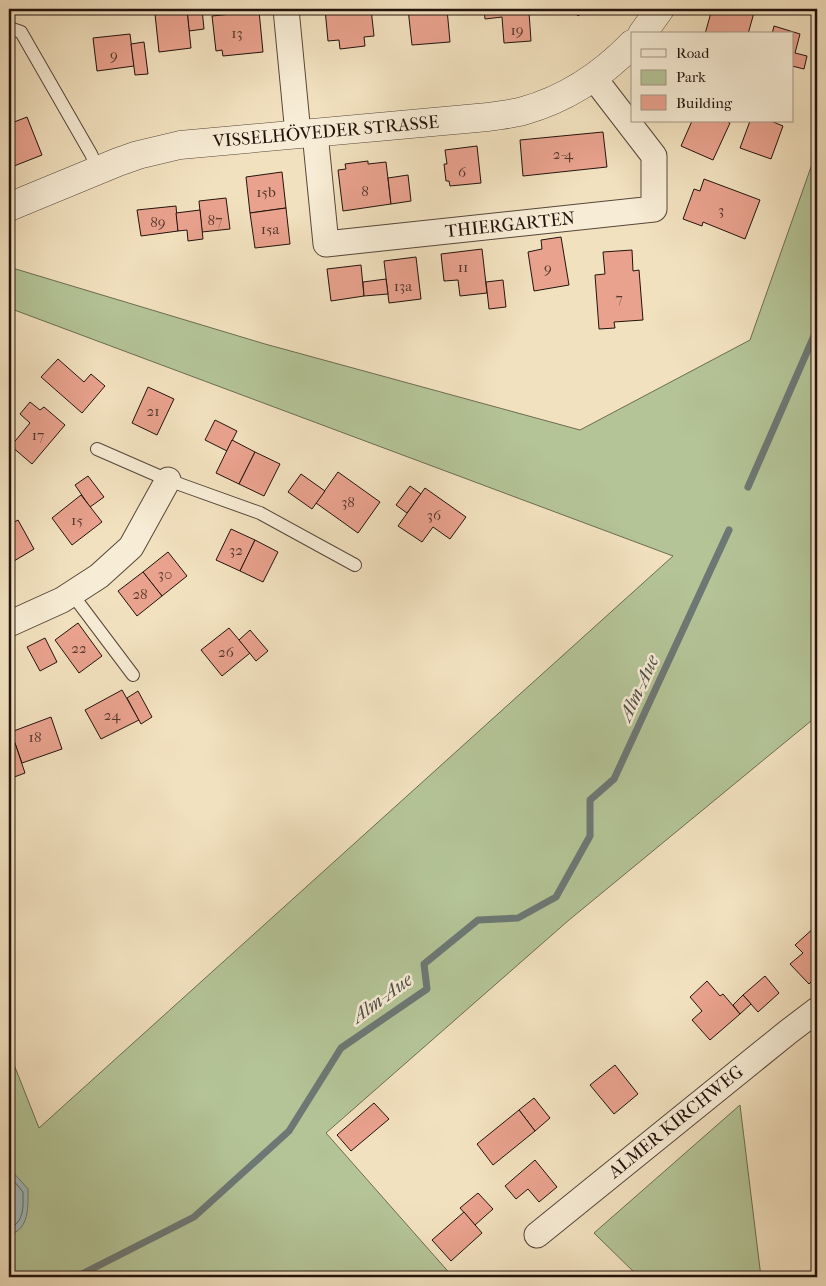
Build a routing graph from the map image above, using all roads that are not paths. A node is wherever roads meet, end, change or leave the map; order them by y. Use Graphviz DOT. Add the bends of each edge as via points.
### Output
graph roads {
  1 [pos="286,9"];
  2 [pos="660,9"];
  3 [pos="9,28"];
  4 [pos="643,32"];
  5 [pos="631,45"];
  6 [pos="594,78"];
  7 [pos="307,133"];
  8 [pos="98,170"];
  9 [pos="9,207"];
  10 [pos="97,449"];
  11 [pos="168,480"];
  12 [pos="355,565"];
  13 [pos="72,594"];
  14 [pos="9,622"];
  15 [pos="133,675"];
  16 [pos="817,1010"];
  17 [pos="537,1235"];
  1 -- 7 [label="street"];
  2 -- 4 [label="street"];
  3 -- 8 [label="lane" via="21,32"];
  5 -- 6 [label="street, VISSELHÖVEDER STRASSE"];
  6 -- 7 [label="street, VISSELHÖVEDER STRASSE" via="550,102 522,111 479,118"];
  6 -- 7 [label="street, THIERGARTEN" via="654,156 654,209 326,244"];
  7 -- 8 [label="street, VISSELHÖVEDER STRASSE" via="180,145 138,155"];
  8 -- 9 [label="street, VISSELHÖVEDER STRASSE"];
  10 -- 11 [label="lane"];
  11 -- 12 [label="lane" via="260,513"];
  11 -- 13 [label="street" via="132,547"];
  13 -- 14 [label="street"];
  13 -- 15 [label="lane"];
  16 -- 17 [label="street, ALMER KIRCHWEG"];
}
